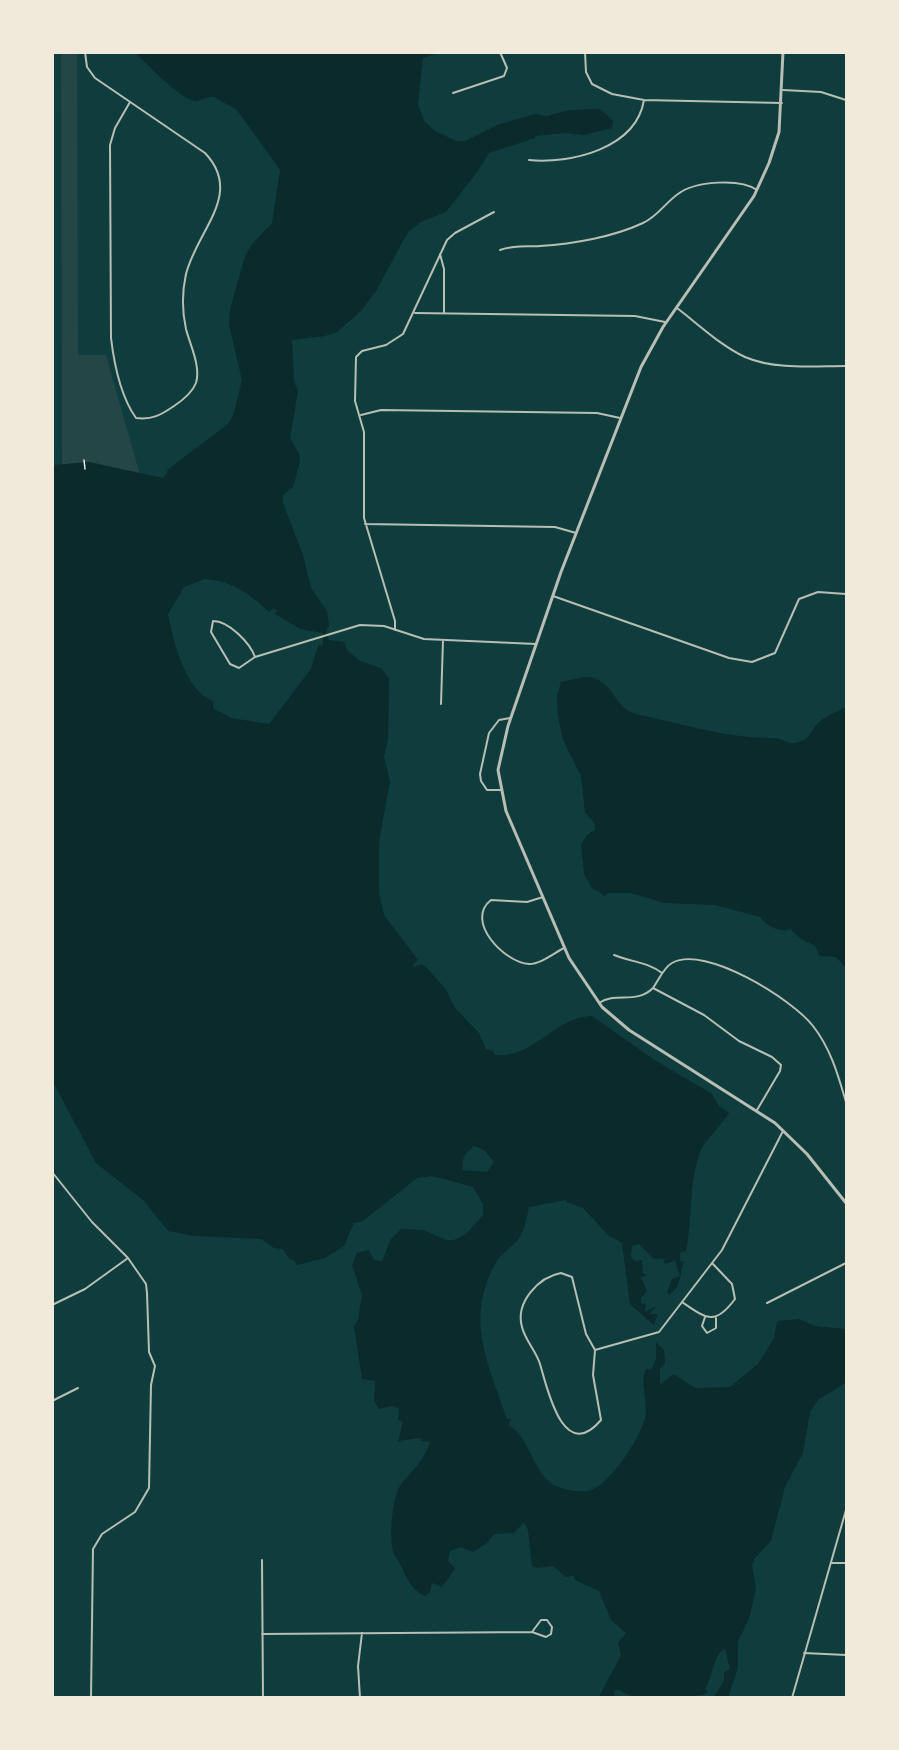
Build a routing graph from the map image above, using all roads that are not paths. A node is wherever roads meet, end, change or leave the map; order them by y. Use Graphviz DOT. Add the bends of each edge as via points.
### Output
graph roads {
  1 [pos="85,52"];
  2 [pos="500,52"];
  3 [pos="585,52"];
  4 [pos="783,52"];
  5 [pos="783,90"];
  6 [pos="453,93"];
  7 [pos="644,100"];
  8 [pos="846,100"];
  9 [pos="130,102"];
  10 [pos="782,103"];
  11 [pos="529,160"];
  12 [pos="757,190"];
  13 [pos="494,212"];
  14 [pos="500,250"];
  15 [pos="440,254"];
  16 [pos="677,308"];
  17 [pos="414,313"];
  18 [pos="444,314"];
  19 [pos="666,323"];
  20 [pos="846,366"];
  21 [pos="361,416"];
  22 [pos="621,418"];
  23 [pos="365,524"];
  24 [pos="576,533"];
  25 [pos="846,594"];
  26 [pos="553,596"];
  27 [pos="395,630"];
  28 [pos="443,640"];
  29 [pos="536,644"];
  30 [pos="255,657"];
  31 [pos="441,704"];
  32 [pos="510,718"];
  33 [pos="501,790"];
  34 [pos="543,897"];
  35 [pos="564,948"];
  36 [pos="614,955"];
  37 [pos="662,973"];
  38 [pos="652,988"];
  39 [pos="598,1003"];
  40 [pos="846,1102"];
  41 [pos="757,1110"];
  42 [pos="783,1131"];
  43 [pos="52,1172"];
  44 [pos="846,1203"];
  45 [pos="128,1258"];
  46 [pos="712,1263"];
  47 [pos="846,1263"];
  48 [pos="682,1302"];
  49 [pos="767,1303"];
  50 [pos="52,1305"];
  51 [pos="705,1317"];
  52 [pos="716,1318"];
  53 [pos="595,1350"];
  54 [pos="78,1388"];
  55 [pos="52,1401"];
  56 [pos="846,1510"];
  57 [pos="262,1560"];
  58 [pos="831,1563"];
  59 [pos="846,1563"];
  60 [pos="532,1632"];
  61 [pos="362,1633"];
  62 [pos="262,1634"];
  63 [pos="804,1653"];
  64 [pos="846,1655"];
  65 [pos="91,1698"];
  66 [pos="263,1698"];
  67 [pos="360,1698"];
  68 [pos="792,1698"];
  1 -- 9 [label="street" via="87,67 95,78"];
  2 -- 6 [label="street" via="507,68 504,76"];
  3 -- 7 [label="street" via="592,84"];
  4 -- 5 [label="street"];
  5 -- 8 [label="street" via="821,92"];
  5 -- 10 [label="street"];
  7 -- 10 [label="street"];
  7 -- 11 [label="street" via="623,134 603,148 580,157"];
  9 -- 9 [label="street" via="110,145 110,308 113,357 130,409 136,418 149,420 183,400 195,385 196,367 185,323 183,295 193,250 218,205 222,182 217,167 205,153"];
  10 -- 12 [label="street" via="778,134"];
  12 -- 14 [label="street" via="737,184 693,187 675,196 652,218 620,231"];
  12 -- 16 [label="street"];
  13 -- 15 [label="street" via="455,232"];
  15 -- 17 [label="street"];
  15 -- 18 [label="street"];
  16 -- 19 [label="street"];
  16 -- 20 [label="street" via="751,360"];
  17 -- 18 [label="street"];
  17 -- 21 [label="street" via="403,334 356,357 356,401"];
  18 -- 19 [label="street" via="635,316"];
  19 -- 22 [label="street" via="641,367"];
  21 -- 22 [label="street" via="381,410 597,413"];
  21 -- 23 [label="street"];
  22 -- 24 [label="street"];
  23 -- 24 [label="street" via="555,527"];
  23 -- 27 [label="street"];
  24 -- 26 [label="street"];
  25 -- 26 [label="street" via="818,592 799,599 775,652 752,662 705,651"];
  26 -- 29 [label="street"];
  27 -- 28 [label="street"];
  27 -- 30 [label="street" via="360,625"];
  28 -- 29 [label="street"];
  28 -- 31 [label="street"];
  29 -- 32 [label="street"];
  30 -- 30 [label="street" via="231,628 213,621 211,632 230,664 239,668"];
  32 -- 33 [label="street" via="499,760"];
  32 -- 33 [label="street" via="499,720 489,733 480,774 487,790"];
  33 -- 34 [label="street" via="506,811"];
  34 -- 35 [label="street"];
  34 -- 35 [label="street" via="527,902 491,900 482,916 484,928 500,948 520,962 537,963"];
  35 -- 39 [label="street"];
  36 -- 37 [label="street" via="652,966"];
  37 -- 38 [label="street"];
  37 -- 40 [label="street" via="679,960 706,962 747,979 802,1013 833,1059"];
  38 -- 39 [label="street" via="637,999 606,999"];
  38 -- 41 [label="street" via="778,1061 780,1071"];
  39 -- 41 [label="street" via="629,1030"];
  41 -- 42 [label="street"];
  42 -- 44 [label="street"];
  42 -- 46 [label="street" via="729,1238"];
  43 -- 45 [label="street" via="92,1222"];
  45 -- 50 [label="street"];
  45 -- 65 [label="street" via="146,1284 149,1352 155,1366 151,1385 149,1488 135,1512 102,1534 93,1549"];
  46 -- 48 [label="street"];
  46 -- 52 [label="street" via="732,1284 735,1299"];
  47 -- 49 [label="street"];
  48 -- 51 [label="street"];
  48 -- 53 [label="street" via="659,1332"];
  51 -- 52 [label="street"];
  51 -- 52 [label="street" via="702,1326 707,1333 716,1328"];
  53 -- 53 [label="street" via="586,1334 572,1277 561,1273 541,1281 526,1299 521,1312 522,1328 538,1358 557,1419 576,1432 593,1430 601,1420 593,1375"];
  54 -- 55 [label="street"];
  56 -- 58 [label="street"];
  57 -- 62 [label="street"];
  58 -- 59 [label="street"];
  58 -- 63 [label="street"];
  60 -- 60 [label="street" via="547,1637 552,1627 547,1620 541,1620"];
  60 -- 61 [label="street"];
  61 -- 62 [label="street"];
  61 -- 67 [label="street"];
  62 -- 66 [label="street"];
  63 -- 64 [label="street"];
  63 -- 68 [label="street"];
}
